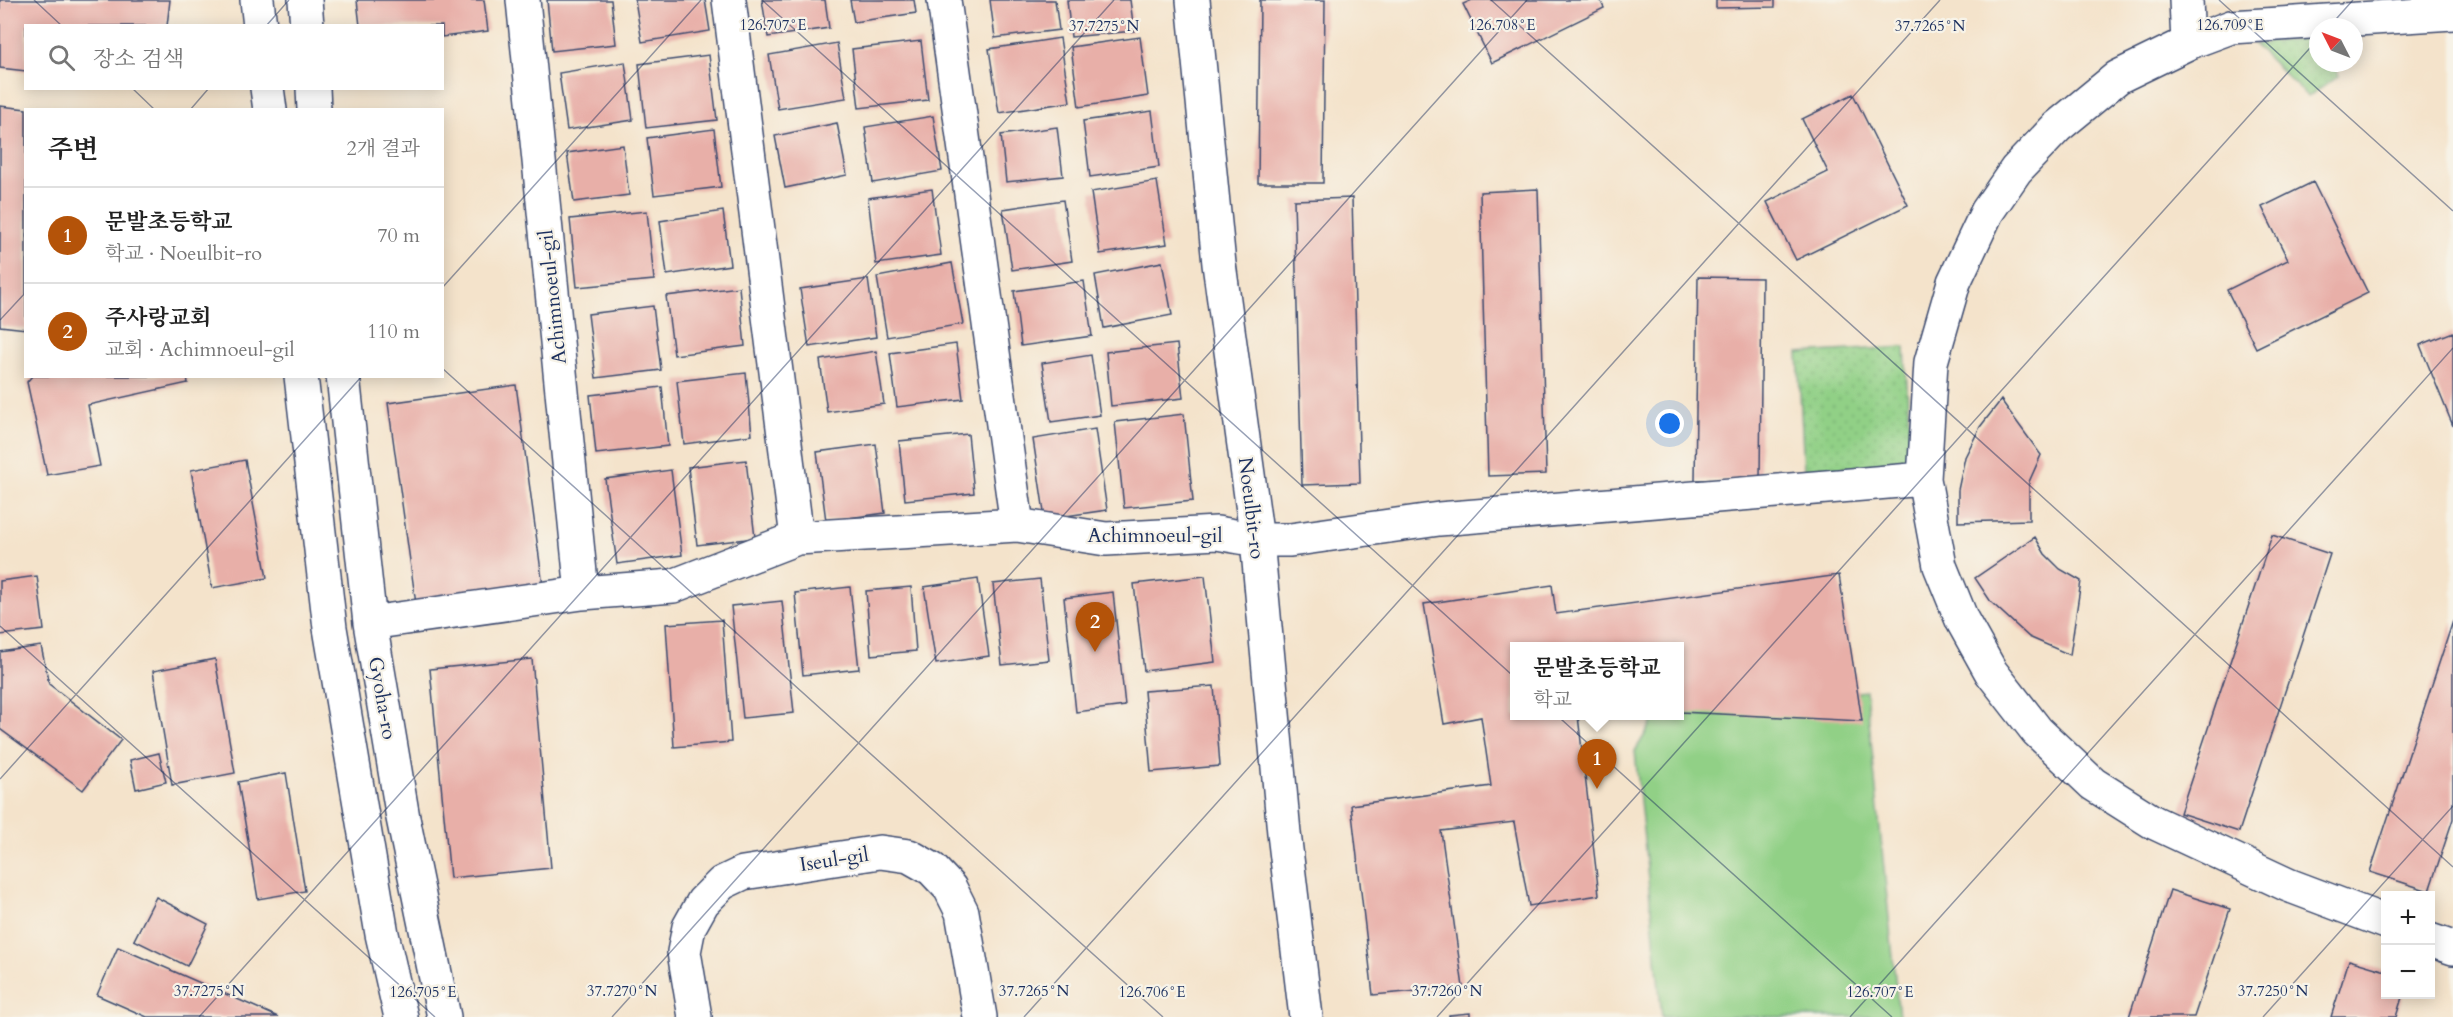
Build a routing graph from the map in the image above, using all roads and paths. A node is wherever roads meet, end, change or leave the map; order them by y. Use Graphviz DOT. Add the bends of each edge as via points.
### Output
graph roads {
  1 [pos="257,0"];
  2 [pos="305,0"];
  3 [pos="523,0"];
  4 [pos="729,0"];
  5 [pos="944,0"];
  6 [pos="1193,0"];
  7 [pos="2186,0"];
  8 [pos="2453,13"];
  9 [pos="260,24"];
  10 [pos="307,24"];
  11 [pos="2188,43"];
  12 [pos="267,90"];
  13 [pos="313,90"];
  14 [pos="270,108"];
  15 [pos="314,108"];
  16 [pos="301,378"];
  17 [pos="343,378"];
  18 [pos="1924,479"];
  19 [pos="1017,525"];
  20 [pos="797,538"];
  21 [pos="1257,540"];
  22 [pos="582,593"];
  23 [pos="370,623"];
  24 [pos="2381,920"];
  25 [pos="2435,942"];
  26 [pos="2453,948"];
  27 [pos="401,1017"];
  28 [pos="444,1017"];
  29 [pos="695,1017"];
  30 [pos="980,1017"];
  31 [pos="1306,1017"];
  1 -- 9 [label="street"];
  2 -- 10 [label="street"];
  3 -- 22 [label="street, Achimnoeul-gil"];
  4 -- 20 [label="street"];
  5 -- 19 [label="street"];
  6 -- 21 [label="street, Noeulbit-ro" via="1219,264"];
  7 -- 11 [label="street"];
  8 -- 11 [label="street" via="2231,27"];
  11 -- 18 [label="street" via="2118,77 2057,127 2016,170 1987,212 1954,282 1931,362"];
  12 -- 14 [label="street"];
  13 -- 15 [label="street"];
  16 -- 27 [label="street, Gyoha-ro" via="330,628 382,934"];
  17 -- 23 [label="street, Gyoha-ro"];
  18 -- 21 [label="street, Achimnoeul-gil" via="1438,519 1290,540"];
  18 -- 24 [label="street" via="1940,566 1962,620 1991,672 2037,731 2093,784 2153,822 2288,885"];
  19 -- 20 [label="street, Achimnoeul-gil"];
  19 -- 21 [label="street, Achimnoeul-gil" via="1106,539 1217,533"];
  20 -- 22 [label="street, Achimnoeul-gil" via="673,586"];
  21 -- 31 [label="street, Noeulbit-ro" via="1284,833"];
  22 -- 23 [label="street, Achimnoeul-gil"];
  23 -- 28 [label="street, Gyoha-ro" via="403,818"];
  25 -- 26 [label="street"];
  29 -- 30 [label="street, Iseul-gil" via="684,952 689,927 703,902 722,884 743,873 880,852 909,856 932,869 950,888 962,912"];
}
